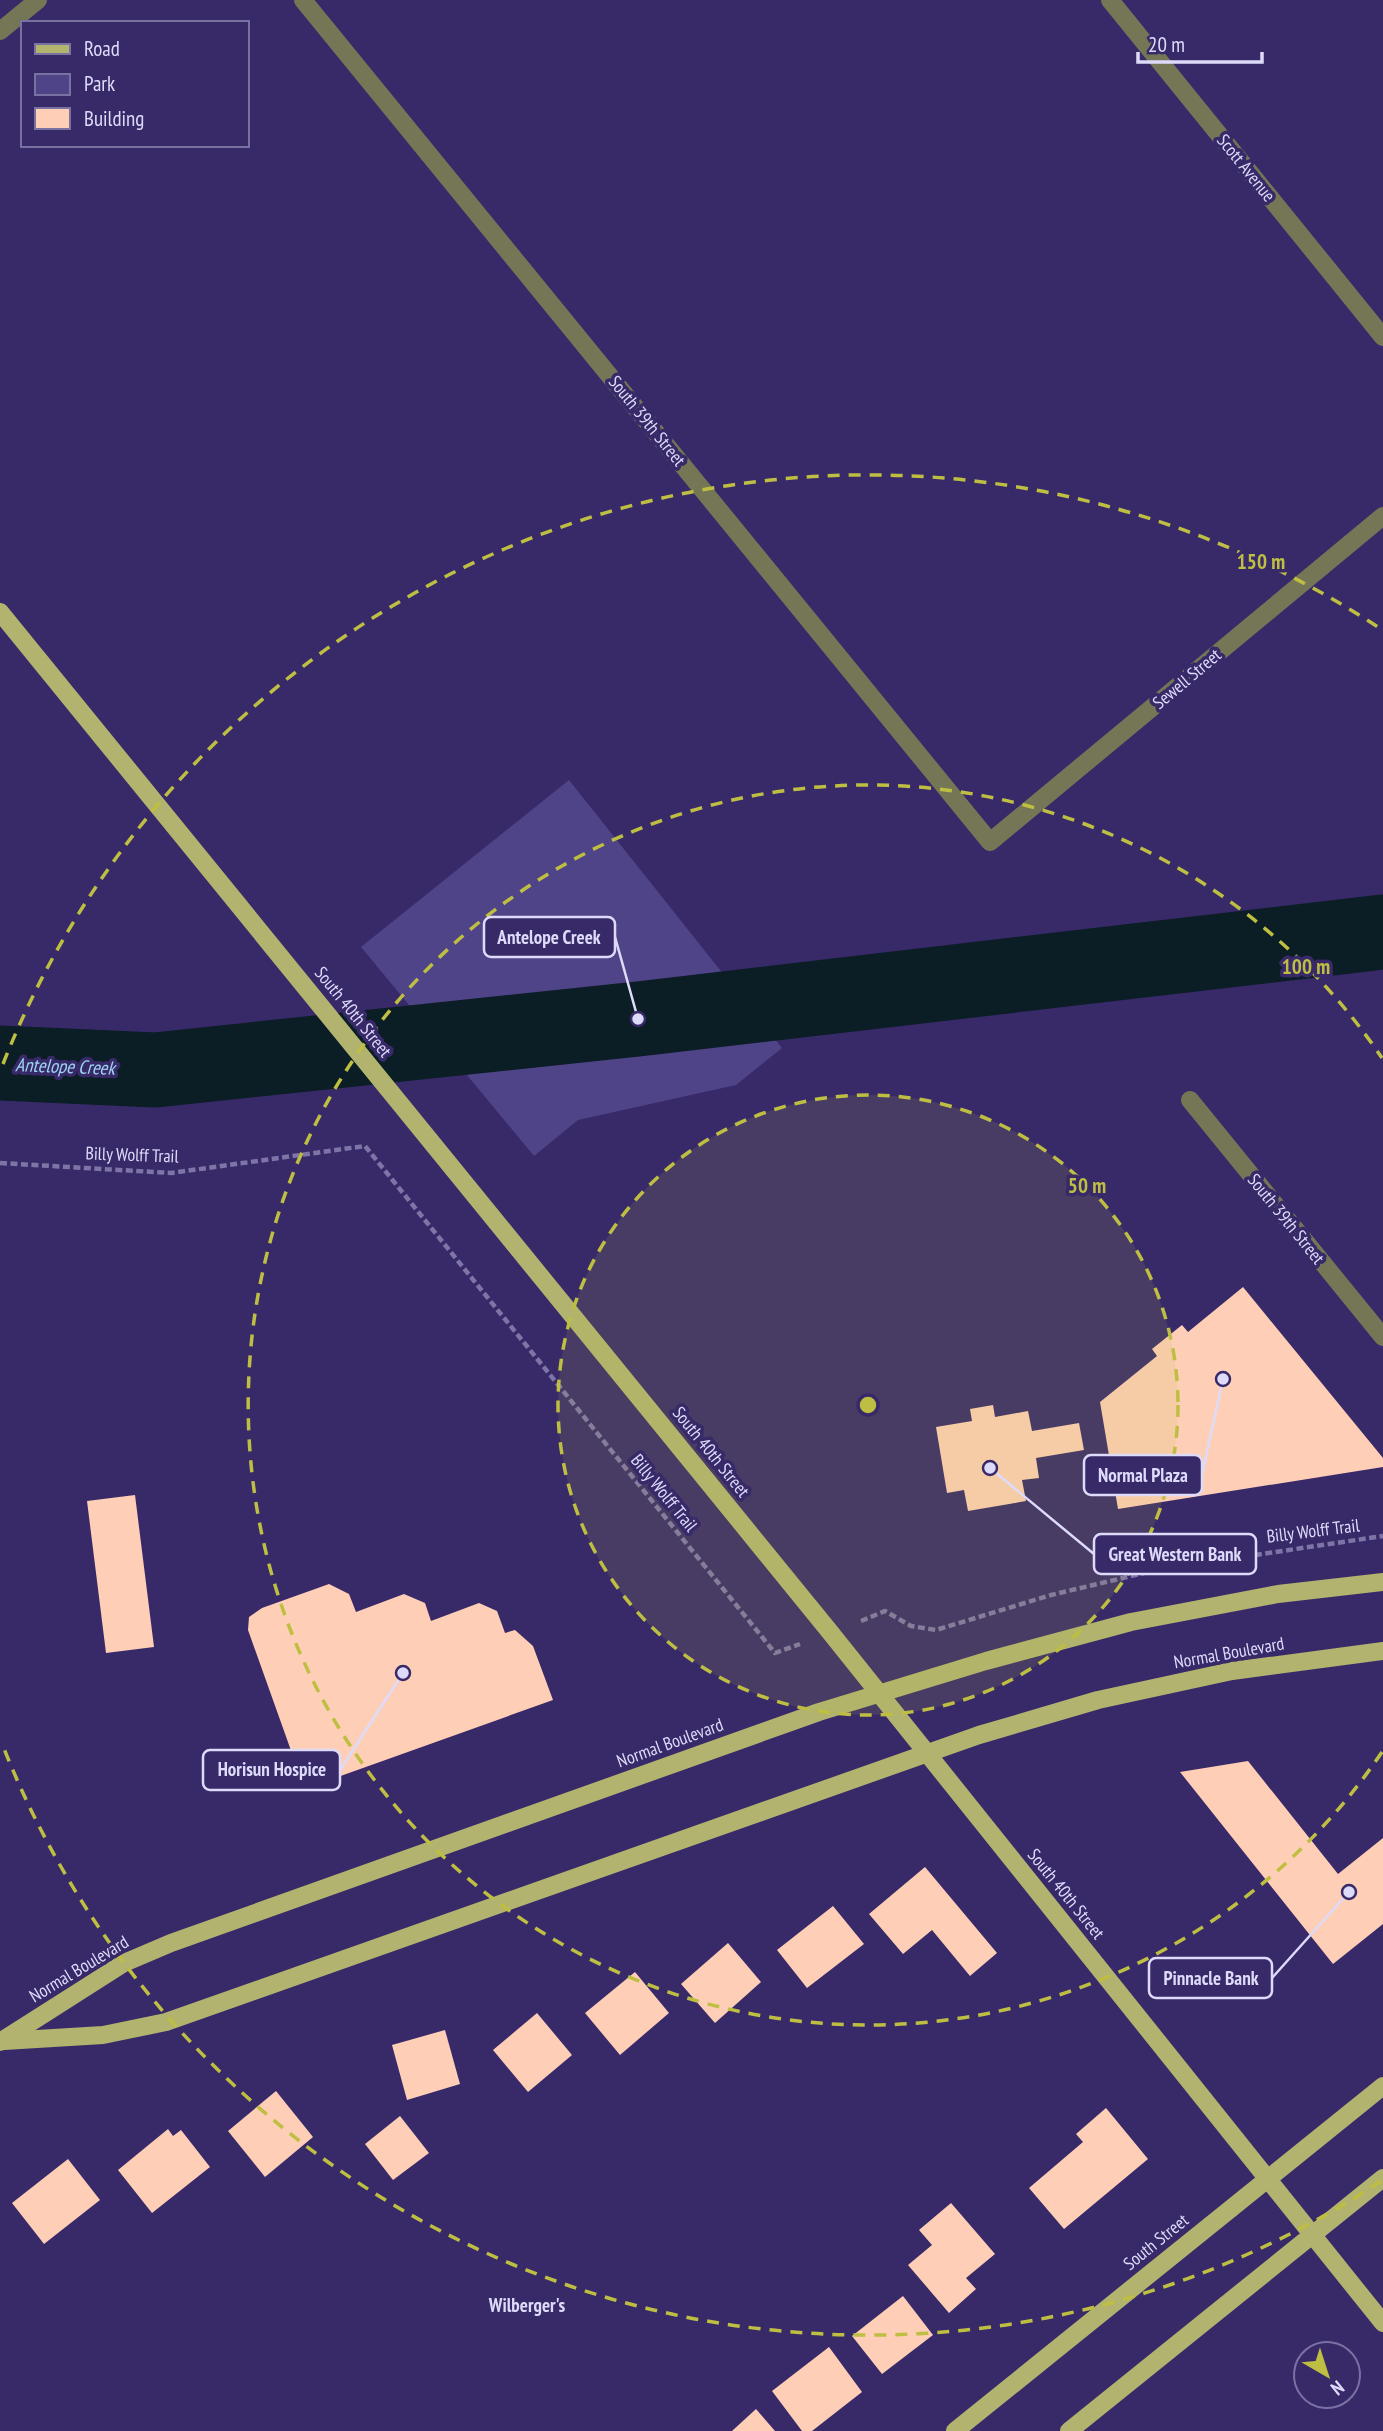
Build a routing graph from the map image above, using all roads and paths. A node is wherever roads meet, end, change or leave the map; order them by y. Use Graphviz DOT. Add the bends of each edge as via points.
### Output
graph roads {
  1 [pos="38,0"];
  2 [pos="303,0"];
  3 [pos="1110,0"];
  4 [pos="0,31"];
  5 [pos="1383,337"];
  6 [pos="1383,516"];
  7 [pos="0,612"];
  8 [pos="990,842"];
  9 [pos="1190,1100"];
  10 [pos="0,1163"];
  11 [pos="1383,1337"];
  12 [pos="1383,1536"];
  13 [pos="1383,1582"];
  14 [pos="830,1632"];
  15 [pos="1383,1651"];
  16 [pos="880,1695"];
  17 [pos="927,1754"];
  18 [pos="2,2042"];
  19 [pos="1383,2085"];
  20 [pos="1383,2178"];
  21 [pos="1267,2179"];
  22 [pos="1312,2236"];
  23 [pos="1383,2323"];
  24 [pos="955,2431"];
  25 [pos="1069,2431"];
  1 -- 4 [label="street"];
  2 -- 8 [label="street, South 39th Street"];
  3 -- 5 [label="street, Scott Avenue"];
  6 -- 8 [label="street, Sewell Street"];
  7 -- 14 [label="main road, South 40th Street"];
  9 -- 11 [label="street, South 39th Street"];
  10 -- 14 [label="path, Billy Wolff Trail" via="171,1173 365,1146 775,1653"];
  12 -- 14 [label="path, Billy Wolff Trail" via="1161,1569 1051,1595 936,1630 911,1626 885,1611"];
  13 -- 16 [label="main road, Normal Boulevard" via="1278,1594 1131,1622"];
  14 -- 16 [label="main road, South 40th Street"];
  15 -- 17 [label="main road, Normal Boulevard" via="1232,1671 1138,1691"];
  16 -- 17 [label="main road, South 40th Street"];
  16 -- 18 [label="main road, Normal Boulevard" via="819,1712 172,1942 102,1976"];
  17 -- 18 [label="main road, Normal Boulevard" via="166,2022 103,2035"];
  17 -- 21 [label="main road, South 40th Street"];
  19 -- 21 [label="main road, South Street"];
  20 -- 22 [label="main road"];
  21 -- 22 [label="main road, South 40th Street"];
  21 -- 24 [label="main road, South Street"];
  22 -- 23 [label="main road, South 40th Street"];
  22 -- 25 [label="main road"];
}
